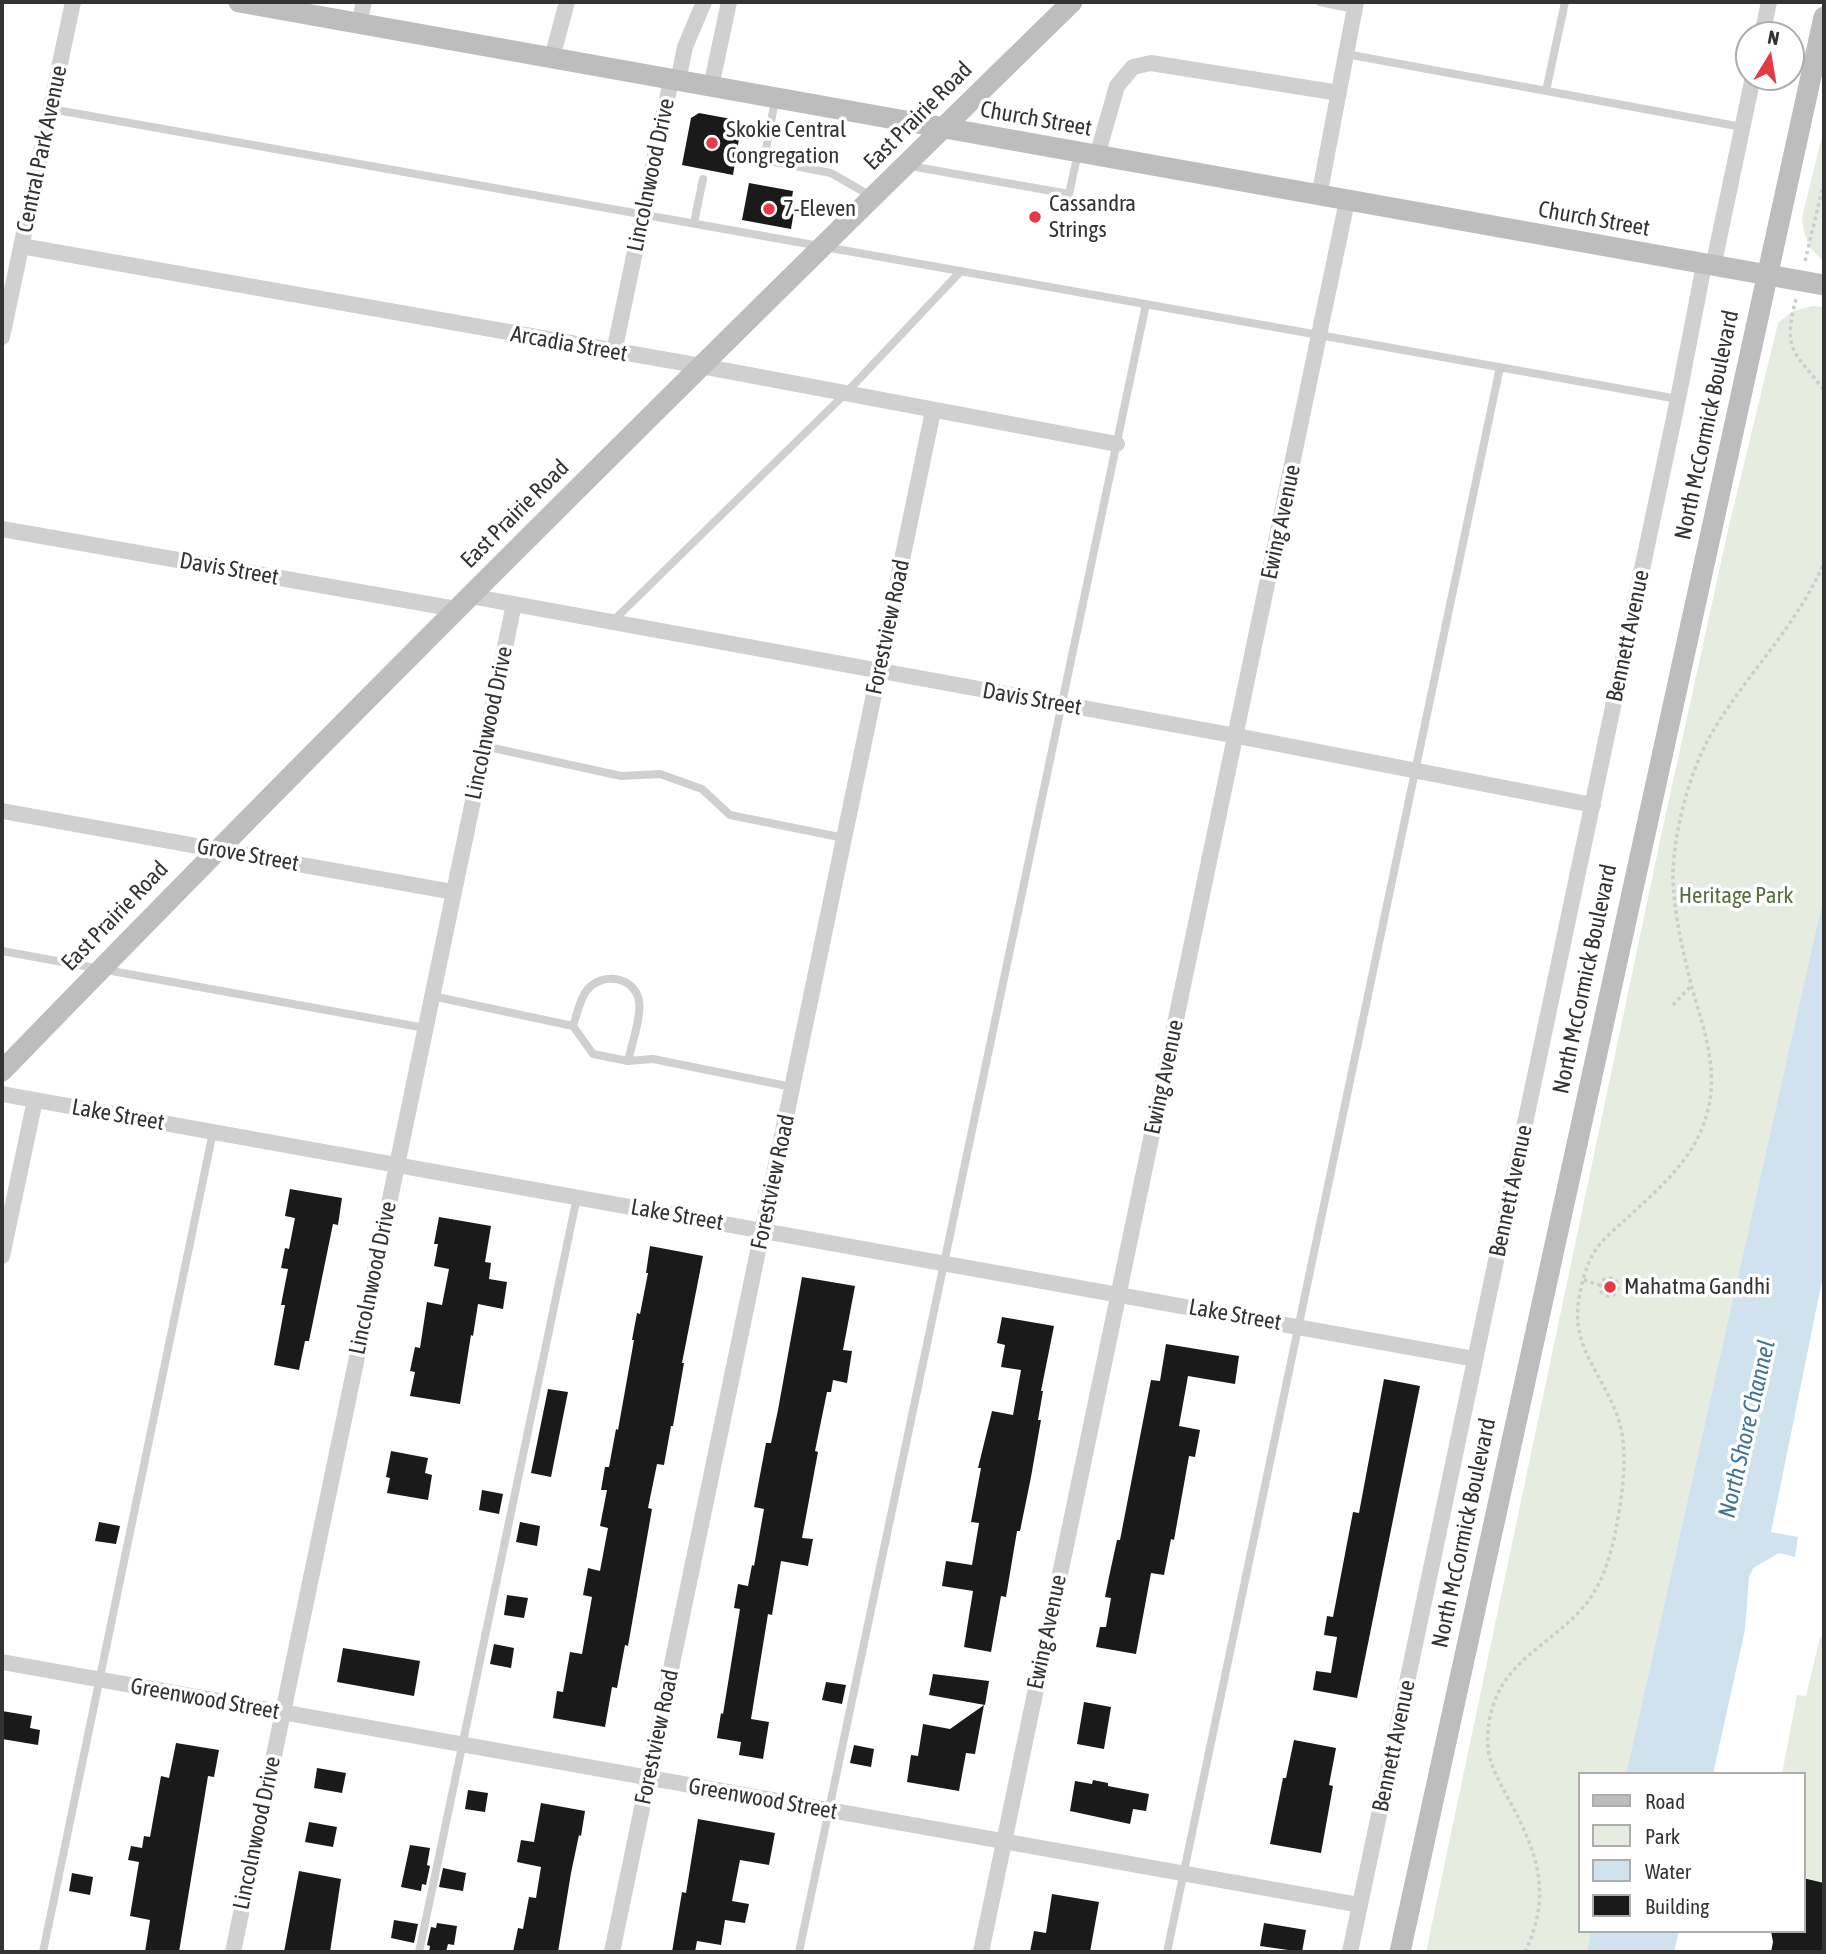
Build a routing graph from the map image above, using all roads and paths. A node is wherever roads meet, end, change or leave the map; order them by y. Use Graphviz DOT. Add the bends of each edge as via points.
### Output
graph roads {
  1 [pos="73,2"];
  2 [pos="239,2"];
  3 [pos="363,2"];
  4 [pos="567,2"];
  5 [pos="704,2"];
  6 [pos="729,2"];
  7 [pos="1072,2"];
  8 [pos="1320,2"];
  9 [pos="1565,2"];
  10 [pos="1769,2"];
  11 [pos="1355,5"];
  12 [pos="1824,17"];
  13 [pos="1765,21"];
  14 [pos="359,23"];
  15 [pos="1346,54"];
  16 [pos="552,58"];
  17 [pos="674,80"];
  18 [pos="711,87"];
  19 [pos="1546,91"];
  20 [pos="1750,91"];
  21 [pos="1339,93"];
  22 [pos="775,98"];
  23 [pos="51,109"];
  24 [pos="1742,127"];
  25 [pos="942,128"];
  26 [pos="1087,154"];
  27 [pos="906,165"];
  28 [pos="704,179"];
  29 [pos="1824,182"];
  30 [pos="1319,196"];
  31 [pos="873,198"];
  32 [pos="1347,201"];
  33 [pos="643,214"];
  34 [pos="695,223"];
  35 [pos="1808,244"];
  36 [pos="21,246"];
  37 [pos="824,246"];
  38 [pos="1709,266"];
  39 [pos="961,271"];
  40 [pos="1766,276"];
  41 [pos="1824,285"];
  42 [pos="1146,304"];
  43 [pos="1793,311"];
  44 [pos="1320,335"];
  45 [pos="2,337"];
  46 [pos="614,352"];
  47 [pos="701,366"];
  48 [pos="1500,367"];
  49 [pos="1824,390"];
  50 [pos="845,394"];
  51 [pos="1678,399"];
  52 [pos="933,411"];
  53 [pos="1117,444"];
  54 [pos="2,529"];
  55 [pos="1824,563"];
  56 [pos="463,602"];
  57 [pos="514,604"];
  58 [pos="612,622"];
  59 [pos="879,670"];
  60 [pos="1063,704"];
  61 [pos="1237,736"];
  62 [pos="484,746"];
  63 [pos="1415,770"];
  64 [pos="1593,805"];
  65 [pos="2,811"];
  66 [pos="844,838"];
  67 [pos="216,849"];
  68 [pos="453,891"];
  69 [pos="2,951"];
  70 [pos="100,970"];
  71 [pos="1692,985"];
  72 [pos="432,996"];
  73 [pos="1673,1005"];
  74 [pos="573,1026"];
  75 [pos="425,1028"];
  76 [pos="628,1061"];
  77 [pos="2,1070"];
  78 [pos="792,1087"];
  79 [pos="2,1094"];
  80 [pos="35,1100"];
  81 [pos="213,1132"];
  82 [pos="397,1165"];
  83 [pos="577,1197"];
  84 [pos="762,1231"];
  85 [pos="2,1256"];
  86 [pos="943,1263"];
  87 [pos="1584,1280"];
  88 [pos="1600,1284"];
  89 [pos="1117,1294"];
  90 [pos="1298,1327"];
  91 [pos="1475,1359"];
  92 [pos="2,1662"];
  93 [pos="101,1680"];
  94 [pos="282,1713"];
  95 [pos="463,1745"];
  96 [pos="648,1779"];
  97 [pos="830,1811"];
  98 [pos="1003,1841"];
  99 [pos="1184,1873"];
  100 [pos="1360,1905"];
  101 [pos="43,1952"];
  102 [pos="233,1952"];
  103 [pos="419,1952"];
  104 [pos="612,1952"];
  105 [pos="799,1952"];
  106 [pos="981,1952"];
  107 [pos="1167,1952"];
  108 [pos="1350,1952"];
  109 [pos="1399,1952"];
  110 [pos="1525,1952"];
  1 -- 23 [label="street, Central Park Avenue"];
  2 -- 14 [label="street, Church Street"];
  3 -- 14 [label="street"];
  4 -- 16 [label="street"];
  5 -- 17 [label="street, Lincolnwood Drive"];
  6 -- 18 [label="street"];
  7 -- 25 [label="street, East Prairie Road"];
  8 -- 11 [label="lane"];
  9 -- 19 [label="lane"];
  10 -- 13 [label="street"];
  11 -- 15 [label="street"];
  12 -- 40 [label="street, North McCormick Boulevard"];
  14 -- 16 [label="street, Church Street"];
  15 -- 19 [label="lane"];
  15 -- 21 [label="street"];
  16 -- 17 [label="street, Church Street"];
  17 -- 18 [label="street, Church Street"];
  17 -- 33 [label="street, Lincolnwood Drive"];
  18 -- 22 [label="street, Church Street"];
  19 -- 24 [label="lane"];
  20 -- 24 [label="street, Bennett Avenue"];
  21 -- 26 [label="street" via="1151,62 1133,67 1117,86"];
  21 -- 30 [label="street"];
  22 -- 25 [label="street, Church Street"];
  22 -- 31 [label="lane" via="764,160 831,173"];
  23 -- 33 [label="lane"];
  23 -- 36 [label="street, Central Park Avenue"];
  24 -- 38 [label="street, Bennett Avenue"];
  25 -- 26 [label="street, Church Street"];
  25 -- 27 [label="street, East Prairie Road"];
  26 -- 27 [label="lane" via="1069,194"];
  26 -- 30 [label="street, Church Street"];
  27 -- 31 [label="street, East Prairie Road"];
  28 -- 34 [label="lane"];
  29 -- 35 [label="path"];
  30 -- 32 [label="street, Church Street"];
  31 -- 37 [label="street, East Prairie Road"];
  32 -- 38 [label="street, Church Street"];
  32 -- 44 [label="street, Ewing Avenue"];
  33 -- 34 [label="lane"];
  33 -- 46 [label="street, Lincolnwood Drive"];
  34 -- 37 [label="lane"];
  36 -- 45 [label="street, Central Park Avenue"];
  36 -- 46 [label="street, Arcadia Street"];
  37 -- 39 [label="lane"];
  37 -- 47 [label="street, East Prairie Road"];
  38 -- 40 [label="street, Church Street"];
  38 -- 51 [label="street, Bennett Avenue"];
  39 -- 42 [label="lane"];
  39 -- 50 [label="lane"];
  40 -- 41 [label="street, Church Street"];
  40 -- 109 [label="street, North McCormick Boulevard"];
  42 -- 44 [label="lane"];
  42 -- 53 [label="lane"];
  43 -- 49 [label="path" via="1789,338 1799,361"];
  44 -- 48 [label="lane"];
  44 -- 61 [label="street, Ewing Avenue"];
  46 -- 47 [label="street, Arcadia Street"];
  47 -- 50 [label="street, Arcadia Street"];
  47 -- 56 [label="street, East Prairie Road"];
  48 -- 51 [label="lane"];
  48 -- 63 [label="lane"];
  50 -- 52 [label="street, Arcadia Street"];
  50 -- 58 [label="lane"];
  51 -- 64 [label="street, Bennett Avenue"];
  52 -- 53 [label="street, Arcadia Street"];
  52 -- 59 [label="street, Forestview Road"];
  53 -- 60 [label="lane"];
  54 -- 56 [label="street, Davis Street"];
  55 -- 71 [label="path" via="1809,596 1725,712 1699,757 1681,821 1673,874 1680,936"];
  56 -- 57 [label="street, Davis Street"];
  56 -- 67 [label="street, East Prairie Road"];
  57 -- 58 [label="street, Davis Street"];
  57 -- 62 [label="street, Lincolnwood Drive"];
  58 -- 59 [label="street, Davis Street"];
  59 -- 60 [label="street, Davis Street"];
  59 -- 66 [label="street, Forestview Road"];
  60 -- 61 [label="street, Davis Street"];
  60 -- 86 [label="lane"];
  61 -- 63 [label="street, Davis Street"];
  61 -- 89 [label="street, Ewing Avenue"];
  62 -- 66 [label="lane" via="621,776 660,774 702,789 730,815"];
  62 -- 68 [label="street, Lincolnwood Drive"];
  63 -- 64 [label="street, Davis Street"];
  63 -- 90 [label="lane"];
  64 -- 91 [label="street, Bennett Avenue"];
  65 -- 67 [label="street, Grove Street"];
  66 -- 78 [label="street, Forestview Road"];
  67 -- 68 [label="street, Grove Street"];
  67 -- 70 [label="street, East Prairie Road"];
  68 -- 72 [label="street, Lincolnwood Drive"];
  69 -- 70 [label="lane"];
  70 -- 75 [label="lane"];
  70 -- 77 [label="street, East Prairie Road"];
  71 -- 73 [label="path"];
  71 -- 87 [label="path" via="1711,1062 1711,1092 1699,1138 1687,1157 1595,1250"];
  72 -- 74 [label="lane"];
  72 -- 75 [label="street, Lincolnwood Drive"];
  74 -- 76 [label="lane" via="593,1054"];
  74 -- 76 [label="lane" via="586,991 609,978 621,979 634,988 640,1003"];
  75 -- 82 [label="street, Lincolnwood Drive"];
  76 -- 78 [label="lane" via="653,1059"];
  78 -- 84 [label="street, Forestview Road"];
  79 -- 80 [label="street, Lake Street"];
  80 -- 81 [label="street, Lake Street"];
  80 -- 85 [label="street"];
  81 -- 82 [label="street, Lake Street"];
  81 -- 93 [label="lane"];
  82 -- 83 [label="street, Lake Street"];
  82 -- 94 [label="street, Lincolnwood Drive"];
  83 -- 84 [label="street, Lake Street"];
  83 -- 95 [label="lane"];
  84 -- 86 [label="street, Lake Street"];
  84 -- 96 [label="street, Forestview Road"];
  86 -- 89 [label="street, Lake Street"];
  86 -- 97 [label="lane"];
  87 -- 88 [label="path"];
  87 -- 110 [label="path" via="1577,1329 1620,1424 1622,1486 1608,1563 1596,1590 1580,1611 1505,1678 1490,1716 1487,1754 1533,1847 1538,1869 1538,1916"];
  88 -- 88 [label="path" via="1607,1296 1618,1289 1612,1278"];
  89 -- 90 [label="street, Lake Street"];
  89 -- 98 [label="street, Ewing Avenue"];
  90 -- 91 [label="street, Lake Street"];
  90 -- 99 [label="lane"];
  91 -- 100 [label="street, Bennett Avenue"];
  92 -- 93 [label="street, Greenwood Street"];
  93 -- 94 [label="street, Greenwood Street"];
  93 -- 101 [label="lane"];
  94 -- 95 [label="street, Greenwood Street"];
  94 -- 102 [label="street, Lincolnwood Drive"];
  95 -- 96 [label="street, Greenwood Street"];
  95 -- 103 [label="lane"];
  96 -- 97 [label="street, Greenwood Street"];
  96 -- 104 [label="street, Forestview Road"];
  97 -- 98 [label="street, Greenwood Street"];
  97 -- 105 [label="lane"];
  98 -- 99 [label="street, Greenwood Street"];
  98 -- 106 [label="street, Ewing Avenue"];
  99 -- 100 [label="street, Greenwood Street"];
  99 -- 107 [label="lane"];
  100 -- 108 [label="street, Bennett Avenue"];
}
